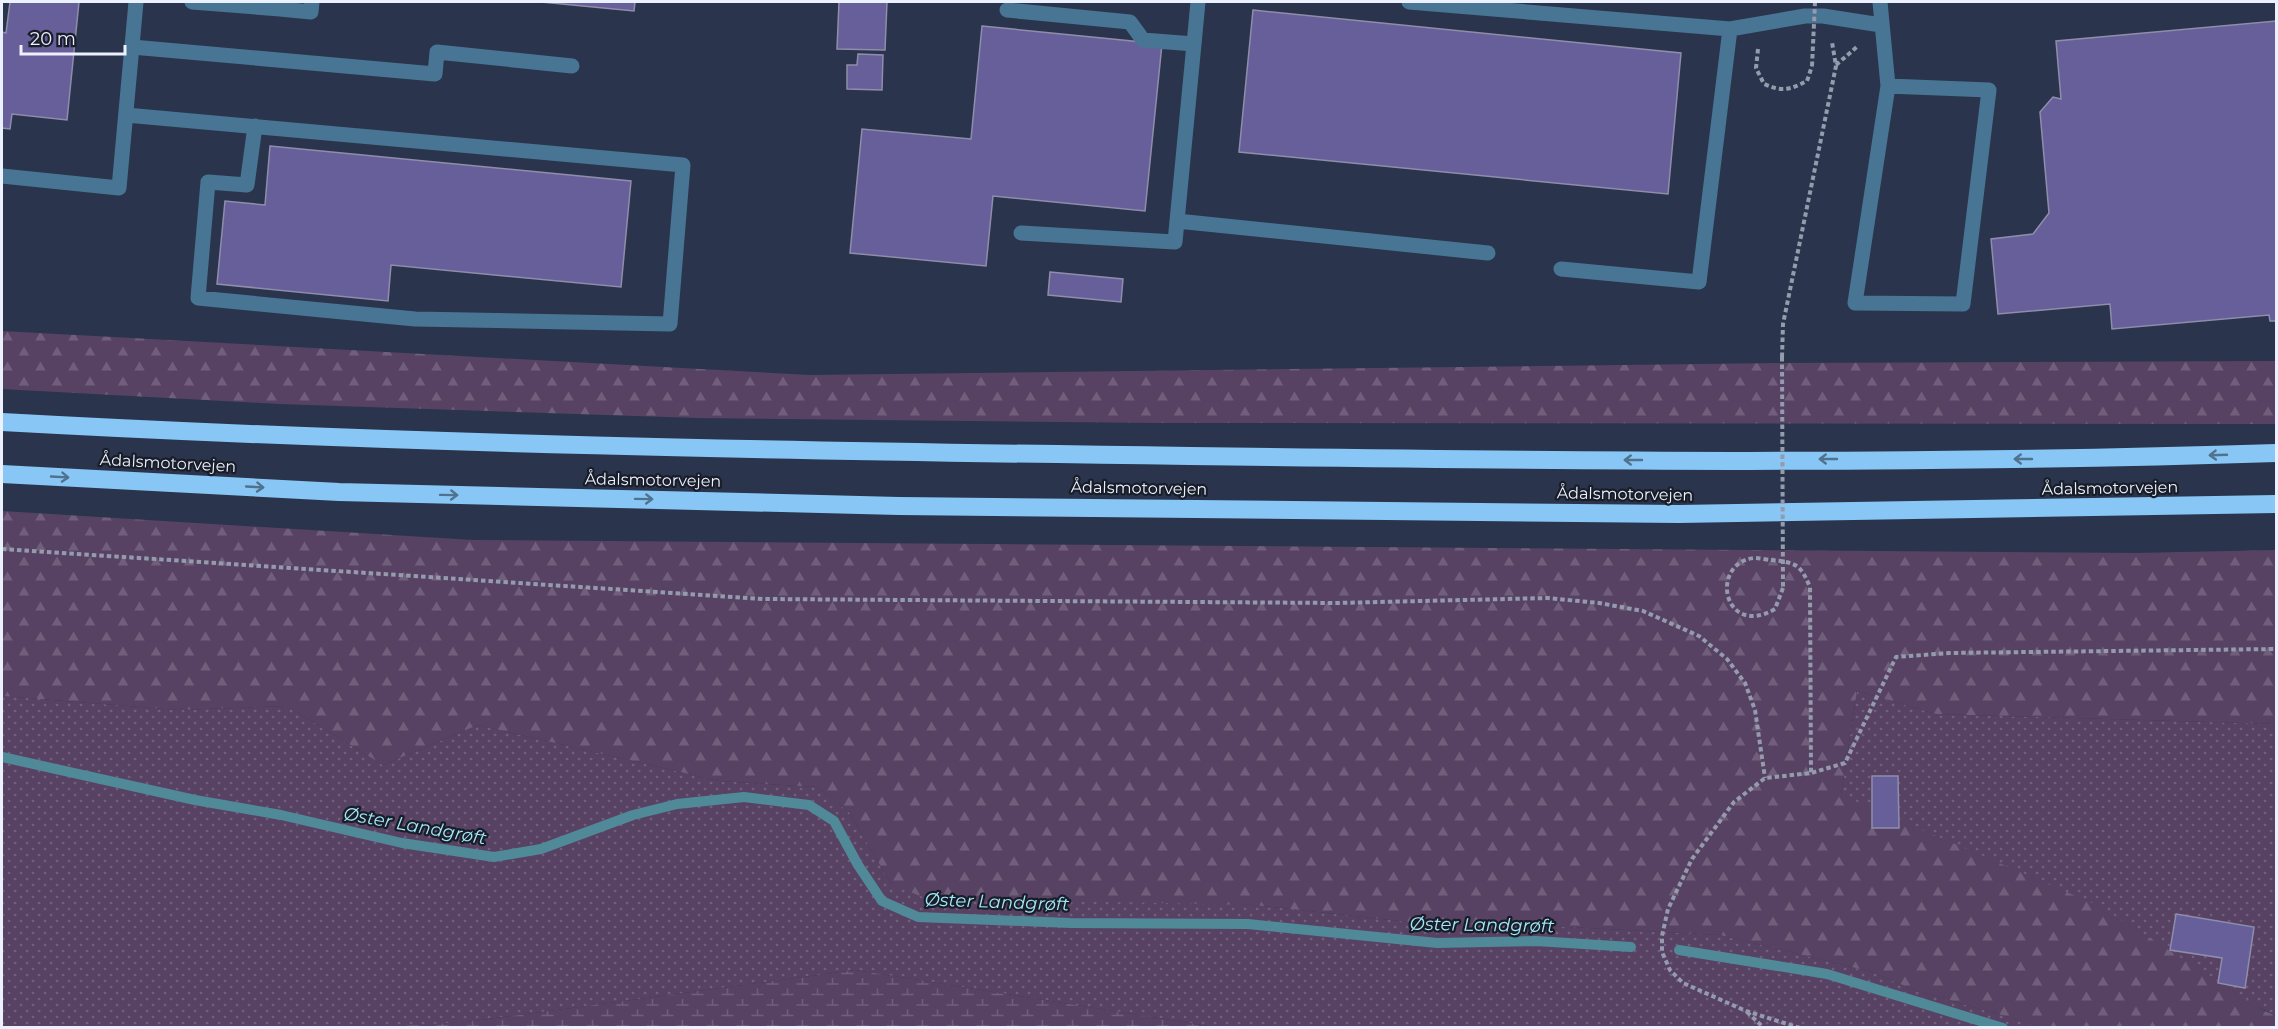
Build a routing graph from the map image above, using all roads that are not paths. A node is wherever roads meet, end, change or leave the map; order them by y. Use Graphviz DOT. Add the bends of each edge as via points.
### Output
graph roads {
  1 [pos="136,2"];
  2 [pos="192,2"];
  3 [pos="209,2"];
  4 [pos="312,2"];
  5 [pos="1198,2"];
  6 [pos="1409,2"];
  7 [pos="1880,2"];
  8 [pos="245,4"];
  9 [pos="280,5"];
  10 [pos="1007,10"];
  11 [pos="1881,25"];
  12 [pos="1730,29"];
  13 [pos="1194,44"];
  14 [pos="132,47"];
  15 [pos="572,66"];
  16 [pos="1888,86"];
  17 [pos="126,115"];
  18 [pos="255,126"];
  19 [pos="2,176"];
  20 [pos="1177,221"];
  21 [pos="1021,233"];
  22 [pos="1488,252"];
  23 [pos="1561,269"];
  24 [pos="2,422"];
  25 [pos="2277,453"];
  26 [pos="2,474"];
  27 [pos="2277,504"];
  1 -- 14 [label="lane"];
  2 -- 3 [label="lane"];
  3 -- 8 [label="lane"];
  4 -- 9 [label="lane" via="311,12"];
  5 -- 13 [label="lane"];
  6 -- 12 [label="lane"];
  7 -- 11 [label="lane"];
  8 -- 9 [label="lane"];
  10 -- 13 [label="lane" via="1130,22 1143,40"];
  11 -- 12 [label="lane" via="1804,16"];
  11 -- 16 [label="lane"];
  12 -- 23 [label="lane" via="1699,282"];
  13 -- 20 [label="lane"];
  14 -- 15 [label="lane" via="435,74 437,52"];
  14 -- 17 [label="lane"];
  16 -- 16 [label="lane" via="1989,90 1963,304 1855,303"];
  17 -- 18 [label="lane"];
  17 -- 19 [label="lane" via="119,188"];
  18 -- 18 [label="lane" via="683,165 670,324 415,319 198,298 208,182 247,185"];
  20 -- 21 [label="lane" via="1175,243"];
  20 -- 22 [label="lane"];
  25 -- 24 [label="highway, Ådalsmotorvejen, one-way" via="2087,459 1502,460 847,451 201,433"];
  26 -- 27 [label="highway, Ådalsmotorvejen, one-way" via="339,492 899,506 1679,514"];
}
